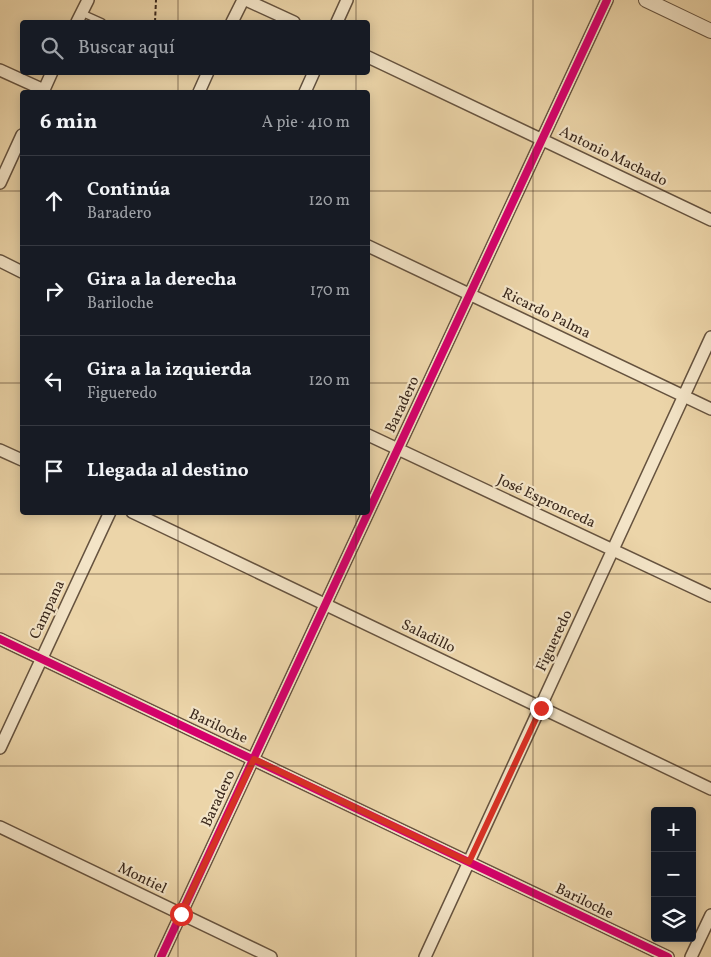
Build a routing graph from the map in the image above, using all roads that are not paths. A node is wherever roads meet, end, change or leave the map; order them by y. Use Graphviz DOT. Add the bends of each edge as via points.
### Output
graph roads {
  1 [pos="88,0"];
  2 [pos="244,0"];
  3 [pos="348,0"];
  4 [pos="607,0"];
  5 [pos="646,0"];
  6 [pos="80,18"];
  7 [pos="233,20"];
  8 [pos="289,20"];
  9 [pos="338,20"];
  10 [pos="711,31"];
  11 [pos="370,57"];
  12 [pos="0,70"];
  13 [pos="51,75"];
  14 [pos="207,75"];
  15 [pos="313,75"];
  16 [pos="41,90"];
  17 [pos="43,90"];
  18 [pos="200,90"];
  19 [pos="306,90"];
  20 [pos="542,138"];
  21 [pos="20,139"];
  22 [pos="0,183"];
  23 [pos="711,220"];
  24 [pos="370,247"];
  25 [pos="0,260"];
  26 [pos="20,271"];
  27 [pos="470,294"];
  28 [pos="711,338"];
  29 [pos="684,396"];
  30 [pos="711,409"];
  31 [pos="370,436"];
  32 [pos="397,449"];
  33 [pos="0,450"];
  34 [pos="20,459"];
  35 [pos="370,508"];
  36 [pos="109,515"];
  37 [pos="138,515"];
  38 [pos="367,515"];
  39 [pos="613,550"];
  40 [pos="711,596"];
  41 [pos="326,604"];
  42 [pos="0,639"];
  43 [pos="41,659"];
  44 [pos="541,708"];
  45 [pos="0,748"];
  46 [pos="254,759"];
  47 [pos="711,789"];
  48 [pos="0,827"];
  49 [pos="469,862"];
  50 [pos="181,914"];
  51 [pos="711,915"];
  52 [pos="161,957"];
  53 [pos="271,957"];
  54 [pos="425,957"];
  55 [pos="668,957"];
  56 [pos="691,957"];
  1 -- 6 [label="street"];
  2 -- 7 [label="street"];
  2 -- 8 [label="street"];
  3 -- 9 [label="street"];
  4 -- 20 [label="street, Baradero"];
  5 -- 10 [label="street"];
  11 -- 20 [label="street, Antonio Machado"];
  12 -- 16 [label="street"];
  13 -- 17 [label="street"];
  14 -- 18 [label="street"];
  15 -- 19 [label="street"];
  20 -- 23 [label="street, Antonio Machado"];
  20 -- 27 [label="street, Baradero"];
  21 -- 22 [label="street"];
  24 -- 27 [label="street, Ricardo Palma"];
  25 -- 26 [label="street"];
  27 -- 29 [label="street, Ricardo Palma"];
  27 -- 32 [label="street, Baradero"];
  28 -- 29 [label="street, Figueredo"];
  29 -- 30 [label="street, Ricardo Palma"];
  29 -- 39 [label="street, Figueredo"];
  31 -- 32 [label="street, José Espronceda"];
  32 -- 35 [label="street, Baradero"];
  32 -- 39 [label="street, José Espronceda"];
  33 -- 34 [label="street"];
  36 -- 43 [label="street, Campana"];
  37 -- 41 [label="street, Saladillo"];
  38 -- 41 [label="street, Baradero"];
  39 -- 40 [label="street, José Espronceda"];
  39 -- 44 [label="street, Figueredo"];
  41 -- 44 [label="street, Saladillo"];
  41 -- 46 [label="street, Baradero"];
  42 -- 43 [label="street, Bariloche"];
  43 -- 45 [label="street, Campana"];
  43 -- 46 [label="street, Bariloche"];
  44 -- 47 [label="street, Saladillo"];
  44 -- 49 [label="street, Figueredo"];
  46 -- 49 [label="street, Bariloche"];
  46 -- 50 [label="street, Baradero"];
  48 -- 50 [label="street, Montiel"];
  49 -- 54 [label="street, Figueredo"];
  49 -- 55 [label="street, Bariloche"];
  50 -- 52 [label="street, Baradero"];
  50 -- 53 [label="street, Montiel"];
  51 -- 56 [label="street"];
}
